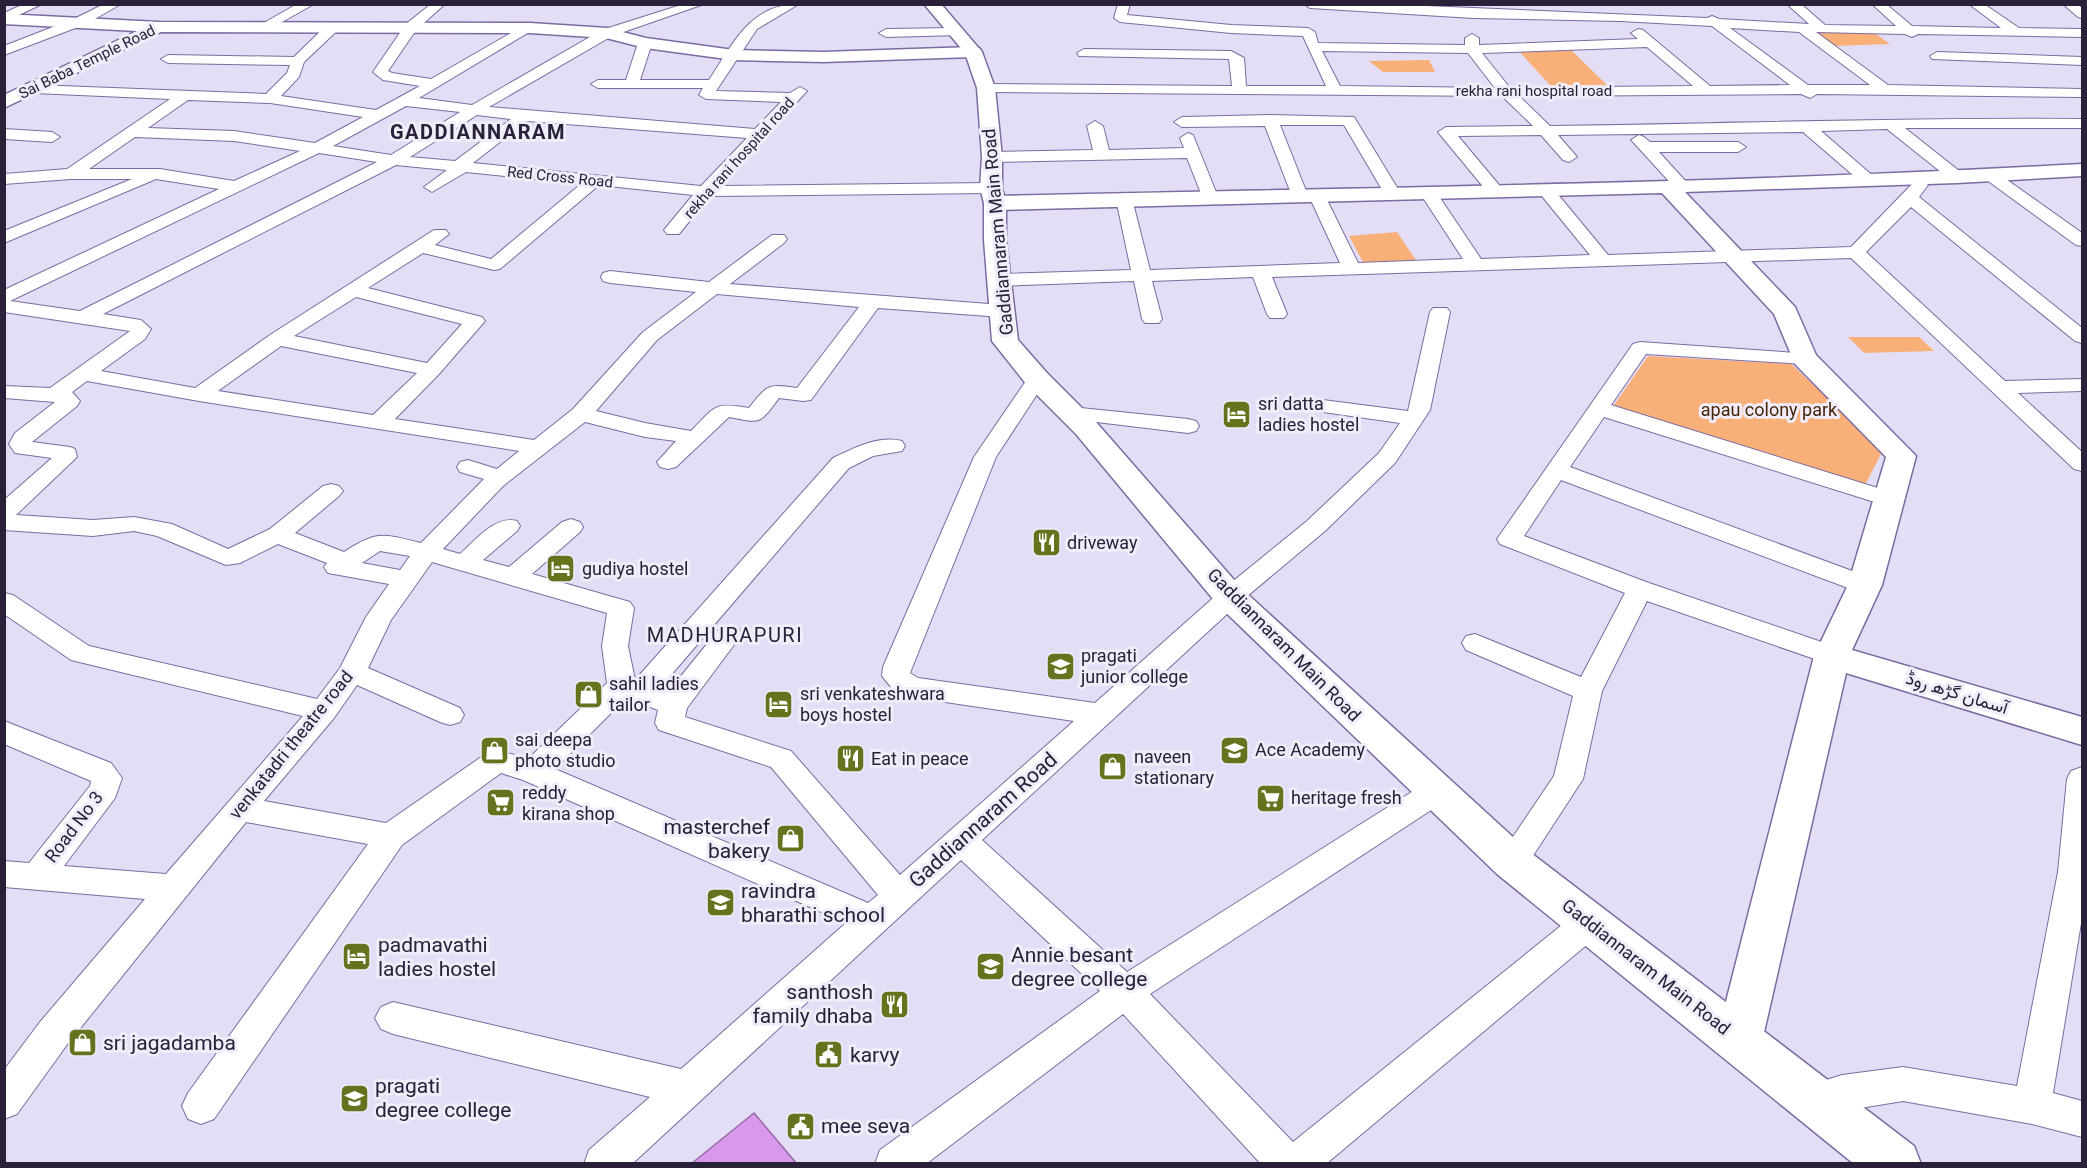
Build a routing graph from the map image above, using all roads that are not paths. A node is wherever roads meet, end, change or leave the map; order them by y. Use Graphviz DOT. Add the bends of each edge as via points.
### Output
graph roads {
  1 [pos="36,4"];
  2 [pos="115,4"];
  3 [pos="308,4"];
  4 [pos="439,4"];
  5 [pos="698,4"];
  6 [pos="793,4"];
  7 [pos="932,4"];
  8 [pos="1124,4"];
  9 [pos="1698,4"];
  10 [pos="1793,4"];
  11 [pos="1878,4"];
  12 [pos="1975,4"];
  13 [pos="2069,4"];
  14 [pos="1338,5"];
  15 [pos="193,9"];
  16 [pos="1473,9"];
  17 [pos="1413,12"];
  18 [pos="1524,14"];
  19 [pos="2082,14"];
  20 [pos="1309,15"];
  21 [pos="1620,16"];
  22 [pos="4,19"];
  23 [pos="81,21"];
  24 [pos="1714,23"];
  25 [pos="334,26"];
  26 [pos="159,27"];
  27 [pos="411,27"];
  28 [pos="261,28"];
  29 [pos="530,28"];
  30 [pos="1802,28"];
  31 [pos="1821,28"];
  32 [pos="1908,29"];
  33 [pos="2015,32"];
  34 [pos="607,33"];
  35 [pos="886,33"];
  36 [pos="2082,33"];
  37 [pos="964,42"];
  38 [pos="645,43"];
  39 [pos="1650,44"];
  40 [pos="1562,46"];
  41 [pos="1313,47"];
  42 [pos="1472,49"];
  43 [pos="1930,49"];
  44 [pos="4,51"];
  45 [pos="734,55"];
  46 [pos="168,59"];
  47 [pos="298,61"];
  48 [pos="2082,61"];
  49 [pos="1084,71"];
  50 [pos="435,84"];
  51 [pos="598,84"];
  52 [pos="632,84"];
  53 [pos="713,84"];
  54 [pos="986,88"];
  55 [pos="34,89"];
  56 [pos="1885,89"];
  57 [pos="1239,90"];
  58 [pos="1805,90"];
  59 [pos="1978,90"];
  60 [pos="1335,91"];
  61 [pos="1707,91"];
  62 [pos="1506,92"];
  63 [pos="2082,93"];
  64 [pos="184,96"];
  65 [pos="270,99"];
  66 [pos="4,102"];
  67 [pos="404,102"];
  68 [pos="1176,106"];
  69 [pos="474,110"];
  70 [pos="380,115"];
  71 [pos="524,116"];
  72 [pos="1270,120"];
  73 [pos="1890,124"];
  74 [pos="2082,124"];
  75 [pos="1095,126"];
  76 [pos="1851,126"];
  77 [pos="1807,127"];
  78 [pos="1628,129"];
  79 [pos="1545,130"];
  80 [pos="130,132"];
  81 [pos="4,134"];
  82 [pos="761,134"];
  83 [pos="52,137"];
  84 [pos="1646,147"];
  85 [pos="1738,147"];
  86 [pos="316,149"];
  87 [pos="1193,153"];
  88 [pos="1102,154"];
  89 [pos="1569,157"];
  90 [pos="394,160"];
  91 [pos="460,167"];
  92 [pos="2082,170"];
  93 [pos="71,174"];
  94 [pos="160,174"];
  95 [pos="1990,176"];
  96 [pos="1957,177"];
  97 [pos="1926,178"];
  98 [pos="4,179"];
  99 [pos="1867,179"];
  100 [pos="594,181"];
  101 [pos="993,183"];
  102 [pos="1675,186"];
  103 [pos="238,187"];
  104 [pos="432,187"];
  105 [pos="1545,190"];
  106 [pos="705,191"];
  107 [pos="1496,191"];
  108 [pos="1428,193"];
  109 [pos="1393,194"];
  110 [pos="1309,196"];
  111 [pos="1210,197"];
  112 [pos="1910,198"];
  113 [pos="1124,199"];
  114 [pos="37,225"];
  115 [pos="4,227"];
  116 [pos="674,230"];
  117 [pos="440,234"];
  118 [pos="4,238"];
  119 [pos="778,239"];
  120 [pos="2082,241"];
  121 [pos="423,247"];
  122 [pos="1856,252"];
  123 [pos="1734,257"];
  124 [pos="1604,261"];
  125 [pos="1477,266"];
  126 [pos="1352,270"];
  127 [pos="1261,273"];
  128 [pos="1142,276"];
  129 [pos="610,277"];
  130 [pos="352,290"];
  131 [pos="712,290"];
  132 [pos="1001,295"];
  133 [pos="4,297"];
  134 [pos="872,303"];
  135 [pos="4,306"];
  136 [pos="1440,312"];
  137 [pos="1276,314"];
  138 [pos="80,318"];
  139 [pos="1152,320"];
  140 [pos="2082,337"];
  141 [pos="277,339"];
  142 [pos="1804,358"];
  143 [pos="432,370"];
  144 [pos="82,374"];
  145 [pos="1037,380"];
  146 [pos="2082,385"];
  147 [pos="2000,387"];
  148 [pos="4,392"];
  149 [pos="54,395"];
  150 [pos="199,395"];
  151 [pos="1323,406"];
  152 [pos="1598,408"];
  153 [pos="1071,413"];
  154 [pos="581,414"];
  155 [pos="1414,418"];
  156 [pos="379,422"];
  157 [pos="1188,426"];
  158 [pos="692,438"];
  159 [pos="894,446"];
  160 [pos="536,447"];
  161 [pos="668,462"];
  162 [pos="2082,464"];
  163 [pos="468,467"];
  164 [pos="1555,470"];
  165 [pos="500,477"];
  166 [pos="331,491"];
  167 [pos="1889,499"];
  168 [pos="4,513"];
  169 [pos="4,522"];
  170 [pos="508,526"];
  171 [pos="571,526"];
  172 [pos="279,534"];
  173 [pos="426,552"];
  174 [pos="465,563"];
  175 [pos="337,567"];
  176 [pos="513,577"];
  177 [pos="406,579"];
  178 [pos="1865,585"];
  179 [pos="1640,589"];
  180 [pos="1230,597"];
  181 [pos="4,601"];
  182 [pos="729,634"];
  183 [pos="1475,643"];
  184 [pos="1832,656"];
  185 [pos="352,672"];
  186 [pos="630,689"];
  187 [pos="1588,691"];
  188 [pos="674,705"];
  189 [pos="324,711"];
  190 [pos="1100,714"];
  191 [pos="450,715"];
  192 [pos="2082,730"];
  193 [pos="4,732"];
  194 [pos="533,771"];
  195 [pos="2082,779"];
  196 [pos="1437,791"];
  197 [pos="239,809"];
  198 [pos="391,836"];
  199 [pos="962,840"];
  200 [pos="1512,862"];
  201 [pos="2078,873"];
  202 [pos="4,874"];
  203 [pos="36,878"];
  204 [pos="174,888"];
  205 [pos="899,896"];
  206 [pos="872,920"];
  207 [pos="1590,922"];
  208 [pos="1125,992"];
  209 [pos="393,1018"];
  210 [pos="1739,1041"];
  211 [pos="687,1088"];
  212 [pos="4,1101"];
  213 [pos="1814,1101"];
  214 [pos="201,1106"];
  215 [pos="2032,1106"];
  216 [pos="2082,1119"];
  217 [pos="1872,1157"];
  218 [pos="616,1160"];
  219 [pos="894,1164"];
  220 [pos="1288,1164"];
  221 [pos="1296,1164"];
  1 -- 22 [label="street"];
  2 -- 23 [label="street"];
  3 -- 28 [label="street"];
  4 -- 27 [label="street"];
  5 -- 34 [label="street"];
  6 -- 45 [label="street" via="752,26"];
  7 -- 37 [label="street, Gaddiannaram Main Road"];
  8 -- 20 [label="street" via="1120,18 1231,29"];
  9 -- 24 [label="street"];
  10 -- 31 [label="street"];
  11 -- 32 [label="street"];
  12 -- 33 [label="street"];
  13 -- 19 [label="street"];
  14 -- 17 [label="street"];
  14 -- 20 [label="street"];
  15 -- 26 [label="street, Sai Baba Temple Road"];
  16 -- 17 [label="street"];
  16 -- 18 [label="street"];
  16 -- 42 [label="street"];
  18 -- 21 [label="street"];
  18 -- 40 [label="street"];
  20 -- 41 [label="street"];
  21 -- 24 [label="street"];
  21 -- 39 [label="street"];
  22 -- 23 [label="street"];
  23 -- 26 [label="street"];
  23 -- 44 [label="street"];
  24 -- 30 [label="street"];
  24 -- 58 [label="street"];
  25 -- 27 [label="street"];
  25 -- 28 [label="street"];
  25 -- 47 [label="street"];
  26 -- 28 [label="street"];
  26 -- 55 [label="street, Sai Baba Temple Road"];
  27 -- 29 [label="street"];
  27 -- 50 [label="street" via="380,72 388,77"];
  29 -- 34 [label="street"];
  29 -- 50 [label="street"];
  30 -- 31 [label="street"];
  30 -- 56 [label="street"];
  31 -- 32 [label="street"];
  32 -- 33 [label="street"];
  32 -- 43 [label="street"];
  33 -- 36 [label="street"];
  34 -- 38 [label="street"];
  34 -- 69 [label="street"];
  35 -- 37 [label="street"];
  37 -- 45 [label="street" via="823,57"];
  37 -- 54 [label="street, Gaddiannaram Main Road"];
  38 -- 45 [label="street"];
  38 -- 52 [label="street"];
  39 -- 40 [label="street"];
  39 -- 61 [label="street"];
  40 -- 42 [label="street"];
  41 -- 42 [label="street"];
  41 -- 60 [label="street"];
  42 -- 62 [label="street"];
  43 -- 48 [label="street"];
  43 -- 59 [label="street"];
  45 -- 53 [label="street"];
  46 -- 47 [label="street"];
  47 -- 65 [label="street" via="294,74"];
  49 -- 54 [label="street, rekha rani hospital road"];
  49 -- 57 [label="street" via="1231,55 1237,58"];
  49 -- 68 [label="street, rekha rani hospital road"];
  50 -- 67 [label="street"];
  51 -- 52 [label="street"];
  52 -- 53 [label="street"];
  53 -- 82 [label="street, rekha rani hospital road" via="706,96 799,92"];
  54 -- 101 [label="street, Gaddiannaram Main Road"];
  55 -- 64 [label="street"];
  55 -- 66 [label="street, Sai Baba Temple Road"];
  56 -- 58 [label="street, rekha rani hospital road"];
  56 -- 59 [label="street, rekha rani hospital road"];
  57 -- 60 [label="street, rekha rani hospital road"];
  57 -- 68 [label="street, rekha rani hospital road"];
  58 -- 61 [label="street, rekha rani hospital road"];
  58 -- 76 [label="street"];
  59 -- 63 [label="street, rekha rani hospital road"];
  60 -- 62 [label="street, rekha rani hospital road"];
  61 -- 62 [label="street, rekha rani hospital road"];
  62 -- 79 [label="street"];
  64 -- 65 [label="street"];
  64 -- 80 [label="street"];
  65 -- 70 [label="street"];
  67 -- 69 [label="street"];
  67 -- 70 [label="street"];
  68 -- 72 [label="street"];
  68 -- 87 [label="street"];
  69 -- 71 [label="street"];
  69 -- 90 [label="street"];
  70 -- 86 [label="street"];
  71 -- 82 [label="street"];
  71 -- 91 [label="street"];
  72 -- 109 [label="street" via="1349,120"];
  72 -- 110 [label="street"];
  73 -- 74 [label="street"];
  73 -- 76 [label="street"];
  73 -- 96 [label="street"];
  75 -- 88 [label="street"];
  76 -- 77 [label="street"];
  77 -- 78 [label="street"];
  77 -- 99 [label="street"];
  78 -- 79 [label="street"];
  78 -- 84 [label="street"];
  79 -- 89 [label="street"];
  79 -- 107 [label="street" via="1446,132"];
  80 -- 86 [label="street, Red Cross Road" via="234,136"];
  80 -- 93 [label="street"];
  81 -- 83 [label="street"];
  82 -- 106 [label="street, rekha rani hospital road"];
  84 -- 85 [label="street"];
  84 -- 102 [label="street"];
  86 -- 90 [label="street, Red Cross Road"];
  86 -- 103 [label="street"];
  87 -- 88 [label="street, Red Cross Road"];
  87 -- 111 [label="street"];
  88 -- 101 [label="street, Red Cross Road"];
  90 -- 91 [label="street, Red Cross Road"];
  90 -- 138 [label="street"];
  91 -- 100 [label="street, Red Cross Road"];
  91 -- 104 [label="street"];
  92 -- 95 [label="street"];
  93 -- 94 [label="street"];
  93 -- 98 [label="street"];
  94 -- 103 [label="street"];
  94 -- 114 [label="street"];
  95 -- 96 [label="street"];
  95 -- 120 [label="street"];
  96 -- 97 [label="street"];
  97 -- 99 [label="street"];
  97 -- 112 [label="street"];
  99 -- 102 [label="street"];
  100 -- 106 [label="street, Red Cross Road"];
  100 -- 121 [label="street" via="494,265"];
  101 -- 106 [label="street, Red Cross Road"];
  101 -- 113 [label="street"];
  101 -- 132 [label="street, Gaddiannaram Main Road"];
  102 -- 105 [label="street"];
  102 -- 123 [label="street"];
  103 -- 133 [label="street"];
  105 -- 107 [label="street"];
  105 -- 124 [label="street"];
  106 -- 116 [label="street, rekha rani hospital road"];
  107 -- 108 [label="street"];
  108 -- 109 [label="street"];
  108 -- 125 [label="street"];
  109 -- 110 [label="street"];
  110 -- 111 [label="street"];
  110 -- 126 [label="street"];
  111 -- 113 [label="street"];
  112 -- 122 [label="street"];
  112 -- 140 [label="street"];
  113 -- 128 [label="street"];
  114 -- 115 [label="street"];
  114 -- 118 [label="street"];
  117 -- 121 [label="street"];
  119 -- 131 [label="street, venkatadri theatre road"];
  121 -- 130 [label="street"];
  122 -- 123 [label="street"];
  122 -- 147 [label="street"];
  123 -- 124 [label="street"];
  123 -- 142 [label="street" via="1786,312"];
  124 -- 125 [label="street"];
  125 -- 126 [label="street"];
  126 -- 127 [label="street"];
  127 -- 128 [label="street"];
  127 -- 137 [label="street"];
  128 -- 132 [label="street"];
  128 -- 139 [label="street"];
  129 -- 131 [label="street"];
  130 -- 141 [label="street"];
  130 -- 143 [label="street" via="475,321"];
  131 -- 134 [label="street"];
  131 -- 154 [label="street, venkatadri theatre road" via="650,336"];
  132 -- 134 [label="street"];
  132 -- 145 [label="street, Gaddiannaram Main Road" via="1005,341"];
  134 -- 158 [label="street" via="803,395 773,391 755,415 724,410"];
  135 -- 138 [label="street"];
  136 -- 155 [label="street, Gaddiannaram Road"];
  138 -- 144 [label="street" via="141,328 138,335"];
  141 -- 143 [label="street"];
  141 -- 150 [label="street"];
  142 -- 152 [label="street" via="1640,348"];
  142 -- 167 [label="street" via="1901,456"];
  143 -- 156 [label="street"];
  144 -- 149 [label="street"];
  144 -- 150 [label="street"];
  145 -- 153 [label="street, Gaddiannaram Main Road"];
  145 -- 190 [label="street" via="985,457 896,676 905,685 918,688"];
  146 -- 147 [label="street"];
  147 -- 162 [label="street"];
  148 -- 149 [label="street"];
  149 -- 168 [label="street" via="69,400 20,444 23,448 62,452 66,457"];
  150 -- 156 [label="street"];
  151 -- 155 [label="street"];
  152 -- 164 [label="street"];
  152 -- 167 [label="street"];
  153 -- 157 [label="street"];
  153 -- 180 [label="street, Gaddiannaram Main Road"];
  154 -- 158 [label="street"];
  154 -- 160 [label="street, venkatadri theatre road"];
  155 -- 180 [label="street, Gaddiannaram Road" via="1387,459 1316,526"];
  156 -- 160 [label="street"];
  158 -- 161 [label="street"];
  159 -- 186 [label="street" via="867,450 841,463"];
  160 -- 165 [label="street, venkatadri theatre road"];
  163 -- 165 [label="street"];
  164 -- 178 [label="street"];
  164 -- 179 [label="street" via="1509,539"];
  165 -- 173 [label="street, venkatadri theatre road"];
  166 -- 172 [label="street"];
  167 -- 178 [label="street"];
  169 -- 172 [label="street" via="93,528 134,524 163,529 231,557"];
  170 -- 174 [label="street"];
  171 -- 176 [label="street"];
  172 -- 173 [label="street" via="344,561 381,542"];
  173 -- 174 [label="street"];
  173 -- 177 [label="street, venkatadri theatre road"];
  174 -- 176 [label="street"];
  175 -- 177 [label="street"];
  176 -- 186 [label="street" via="621,608 615,646"];
  177 -- 185 [label="street, venkatadri theatre road" via="380,617"];
  178 -- 184 [label="street"];
  179 -- 184 [label="street"];
  179 -- 187 [label="street"];
  180 -- 190 [label="street, Gaddiannaram Road"];
  180 -- 196 [label="street, Gaddiannaram Main Road"];
  181 -- 189 [label="street" via="81,652"];
  182 -- 188 [label="street"];
  183 -- 187 [label="street"];
  184 -- 192 [label="street, آسمان گڑھ روڈ"];
  184 -- 210 [label="street"];
  185 -- 189 [label="street, venkatadri theatre road"];
  185 -- 191 [label="street"];
  186 -- 188 [label="street"];
  186 -- 194 [label="street"];
  187 -- 200 [label="street" via="1568,780"];
  188 -- 205 [label="street" via="669,723 781,759"];
  189 -- 197 [label="street, venkatadri theatre road"];
  190 -- 199 [label="street, Gaddiannaram Road"];
  193 -- 203 [label="street, Road No 3" via="100,771 107,778 104,790"];
  194 -- 198 [label="street" via="497,761"];
  194 -- 206 [label="street"];
  195 -- 201 [label="street"];
  196 -- 200 [label="street, Gaddiannaram Main Road"];
  196 -- 208 [label="street"];
  197 -- 198 [label="street"];
  197 -- 204 [label="street, venkatadri theatre road"];
  198 -- 214 [label="street"];
  199 -- 205 [label="street, Gaddiannaram Road"];
  199 -- 208 [label="street"];
  200 -- 207 [label="street, Gaddiannaram Main Road"];
  201 -- 215 [label="street"];
  202 -- 203 [label="street"];
  203 -- 204 [label="street"];
  204 -- 212 [label="street, venkatadri theatre road" via="52,1034"];
  205 -- 206 [label="street, Gaddiannaram Road"];
  206 -- 211 [label="street, Gaddiannaram Road"];
  207 -- 210 [label="street, Gaddiannaram Main Road"];
  207 -- 221 [label="street"];
  208 -- 219 [label="street"];
  208 -- 220 [label="street"];
  209 -- 211 [label="street"];
  210 -- 213 [label="street, Gaddiannaram Main Road"];
  211 -- 218 [label="street, Gaddiannaram Road"];
  213 -- 215 [label="street" via="1903,1084"];
  213 -- 217 [label="street, Gaddiannaram Main Road"];
  215 -- 216 [label="street"];
}
